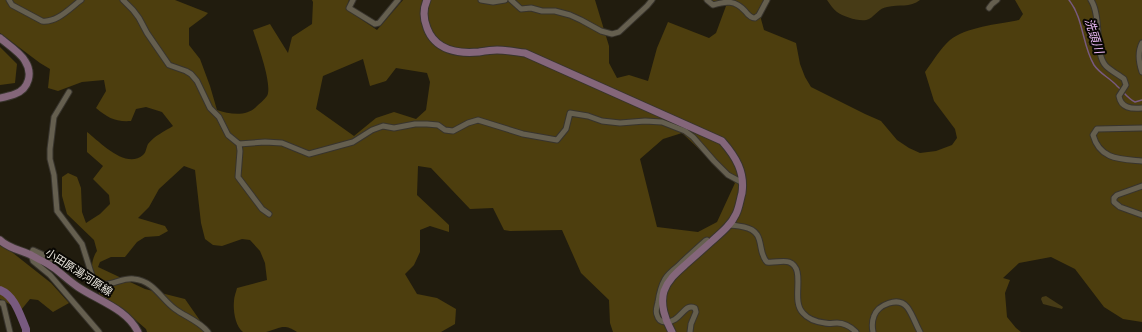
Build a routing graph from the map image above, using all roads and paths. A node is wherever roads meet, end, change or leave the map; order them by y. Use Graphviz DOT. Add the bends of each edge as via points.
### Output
graph roads {
  1 [pos="9,0"];
  2 [pos="81,0"];
  3 [pos="123,0"];
  4 [pos="353,0"];
  5 [pos="398,0"];
  6 [pos="427,0"];
  7 [pos="481,0"];
  8 [pos="505,0"];
  9 [pos="511,0"];
  10 [pos="652,0"];
  11 [pos="707,0"];
  12 [pos="767,0"];
  13 [pos="997,0"];
  14 [pos="1091,0"];
  15 [pos="990,8"];
  16 [pos="0,38"];
  17 [pos="1142,44"];
  18 [pos="1142,72"];
  19 [pos="69,92"];
  20 [pos="0,98"];
  21 [pos="1142,108"];
  22 [pos="1142,128"];
  23 [pos="239,144"];
  24 [pos="1142,161"];
  25 [pos="743,183"];
  26 [pos="1142,186"];
  27 [pos="269,214"];
  28 [pos="1142,216"];
  29 [pos="728,225"];
  30 [pos="0,240"];
  31 [pos="30,255"];
  32 [pos="94,282"];
  33 [pos="0,303"];
  34 [pos="667,322"];
  35 [pos="10,332"];
  36 [pos="99,332"];
  37 [pos="138,332"];
  38 [pos="208,332"];
  39 [pos="672,332"];
  40 [pos="690,332"];
  41 [pos="856,332"];
  42 [pos="873,332"];
  43 [pos="920,332"];
  1 -- 2 [label="street" via="12,5 46,21 59,17"];
  3 -- 23 [label="street" via="139,18 169,65 186,71 197,81 210,108 219,117 228,135"];
  4 -- 5 [label="street" via="349,8 375,24"];
  6 -- 25 [label="street" via="424,14 427,30 442,47 458,52 497,50 526,53 596,84 722,141 739,165"];
  7 -- 8 [label="street"];
  9 -- 10 [label="street" via="521,9 531,8 570,15 612,34 619,32"];
  11 -- 12 [label="street" via="713,4 736,4 750,17 755,18"];
  13 -- 15 [label="street"];
  14 -- 21 [label="street" via="1101,55 1107,67 1124,79 1126,85 1120,93 1120,100 1129,108"];
  16 -- 20 [label="street" via="26,61 29,76 28,82 20,91"];
  17 -- 18 [label="street" via="1139,58"];
  19 -- 32 [label="street" via="54,117 50,159 58,211 82,244"];
  22 -- 24 [label="street" via="1098,129 1093,135 1097,146 1112,158"];
  23 -- 25 [label="street" via="282,143 308,154 353,142 383,126 394,128 427,124 438,125 452,131 478,120 523,134 557,140 566,129 570,113 620,123 662,122 693,137 728,175"];
  23 -- 27 [label="street" via="238,177 262,209"];
  25 -- 29 [label="street" via="736,214"];
  26 -- 28 [label="street" via="1117,195 1114,202"];
  29 -- 34 [label="street" via="667,284 663,306"];
  29 -- 41 [label="street" via="756,233 767,262 792,264 799,284 798,307 808,318 826,324 839,322"];
  30 -- 31 [label="street, 小田原湯河原線"];
  31 -- 32 [label="street" via="33,250"];
  31 -- 36 [label="street"];
  31 -- 37 [label="street, 小田原湯河原線" via="121,312"];
  32 -- 38 [label="street" via="107,285 133,279 144,281 175,309"];
  33 -- 35 [label="street"];
  34 -- 39 [label="street"];
  34 -- 40 [label="street" via="677,318 688,307 694,307 696,312"];
  42 -- 43 [label="street" via="873,318 876,312 895,301 907,307"];
}
